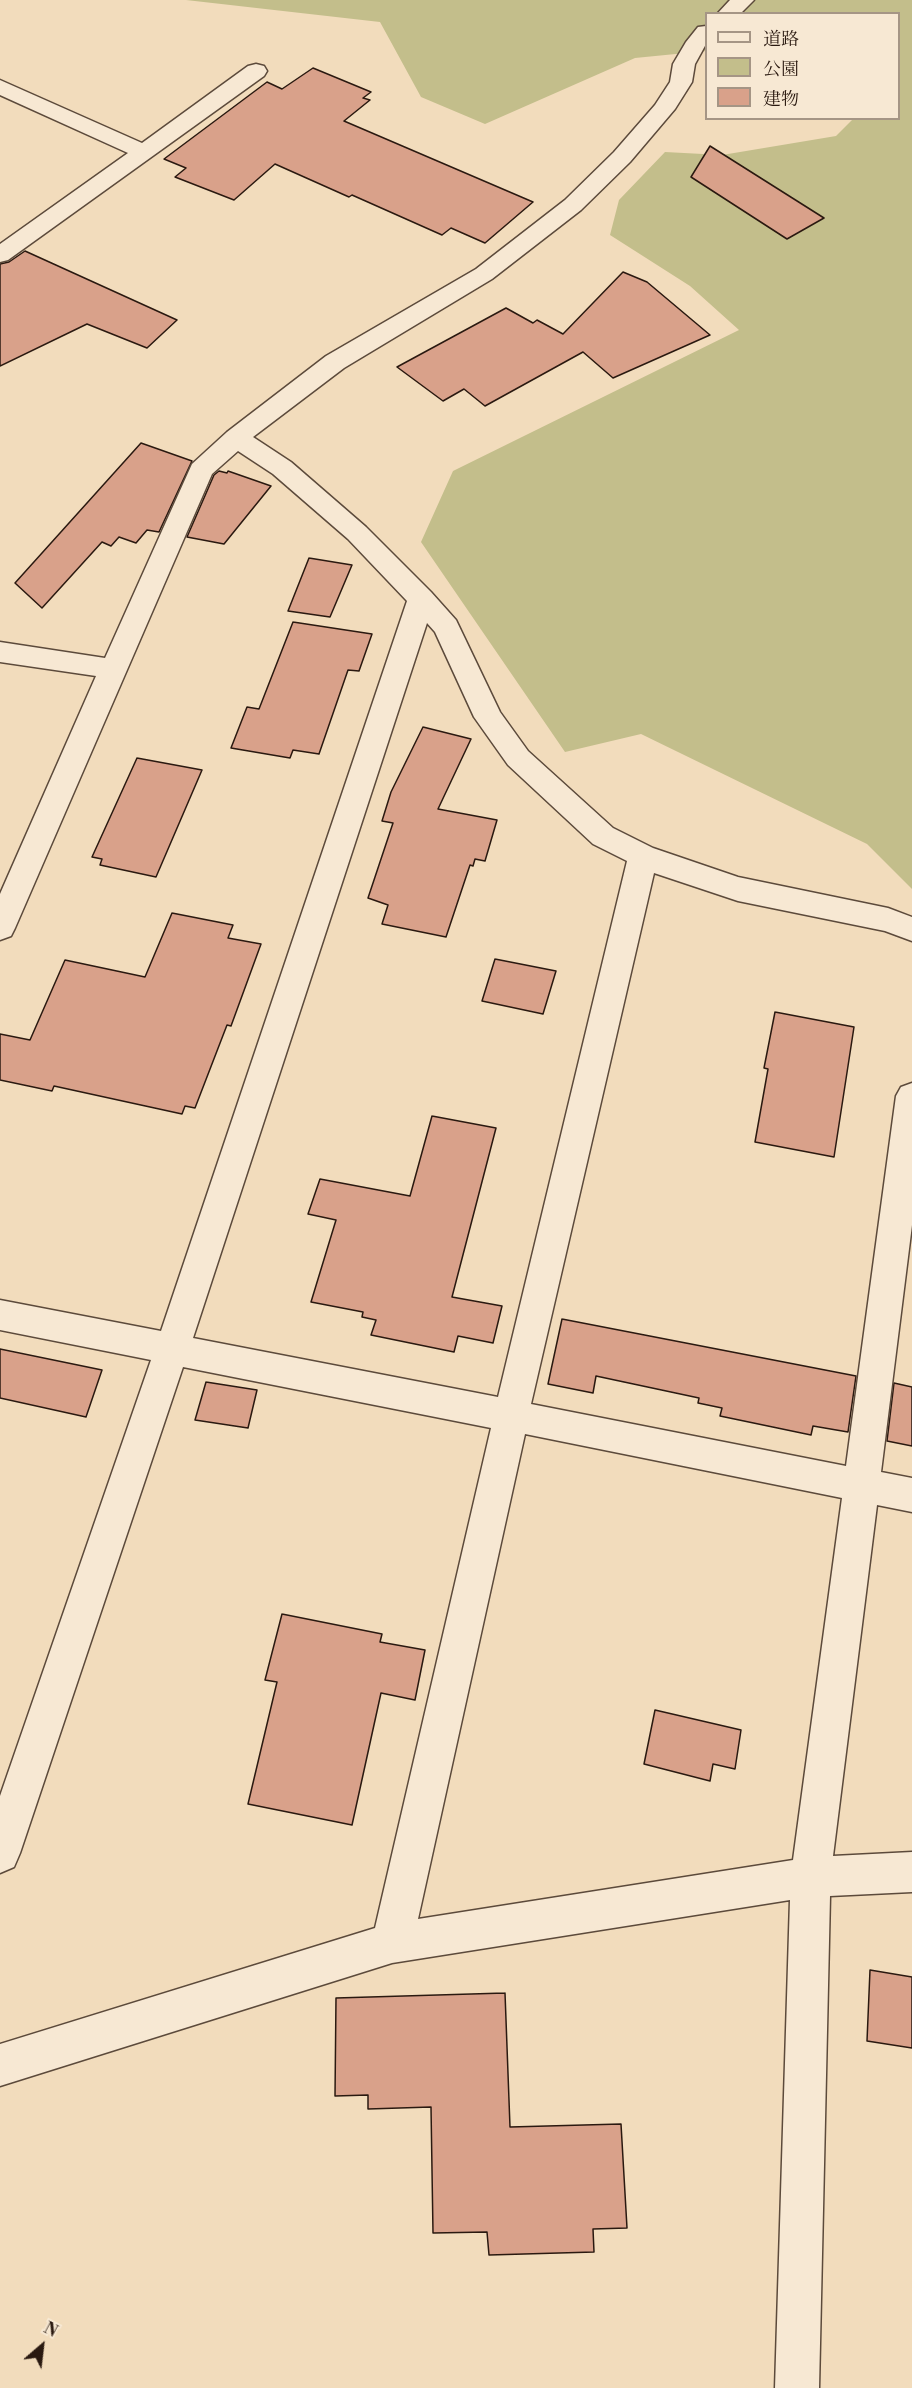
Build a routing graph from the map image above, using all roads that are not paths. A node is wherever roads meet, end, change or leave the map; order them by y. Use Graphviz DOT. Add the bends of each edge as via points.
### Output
graph roads {
  1 [pos="743,0"];
  2 [pos="729,12"];
  3 [pos="705,33"];
  4 [pos="256,71"];
  5 [pos="0,87"];
  6 [pos="144,152"];
  7 [pos="2,253"];
  8 [pos="236,438"];
  9 [pos="421,599"];
  10 [pos="0,652"];
  11 [pos="113,669"];
  12 [pos="643,856"];
  13 [pos="0,928"];
  14 [pos="912,929"];
  15 [pos="912,1096"];
  16 [pos="0,1315"];
  17 [pos="172,1349"];
  18 [pos="511,1416"];
  19 [pos="861,1485"];
  20 [pos="912,1495"];
  21 [pos="0,1853"];
  22 [pos="912,1872"];
  23 [pos="811,1877"];
  24 [pos="392,1942"];
  25 [pos="0,2065"];
  26 [pos="797,2388"];
  1 -- 2 [label="street"];
  3 -- 8 [label="street" via="684,64 681,82 664,109 573,205 484,274 335,362"];
  4 -- 6 [label="street"];
  5 -- 6 [label="street"];
  6 -- 7 [label="street"];
  8 -- 9 [label="street" via="282,468 357,533"];
  8 -- 11 [label="street" via="201,470"];
  9 -- 12 [label="street" via="446,627 488,717 518,758 603,836"];
  9 -- 17 [label="street"];
  10 -- 11 [label="street"];
  11 -- 13 [label="street"];
  12 -- 14 [label="street" via="738,889 888,920"];
  12 -- 18 [label="street"];
  15 -- 19 [label="street"];
  16 -- 17 [label="street"];
  17 -- 18 [label="street"];
  17 -- 21 [label="street"];
  18 -- 19 [label="street"];
  18 -- 24 [label="street"];
  19 -- 20 [label="street"];
  19 -- 23 [label="street"];
  22 -- 23 [label="street"];
  23 -- 24 [label="street"];
  23 -- 26 [label="street"];
  24 -- 25 [label="street"];
}
